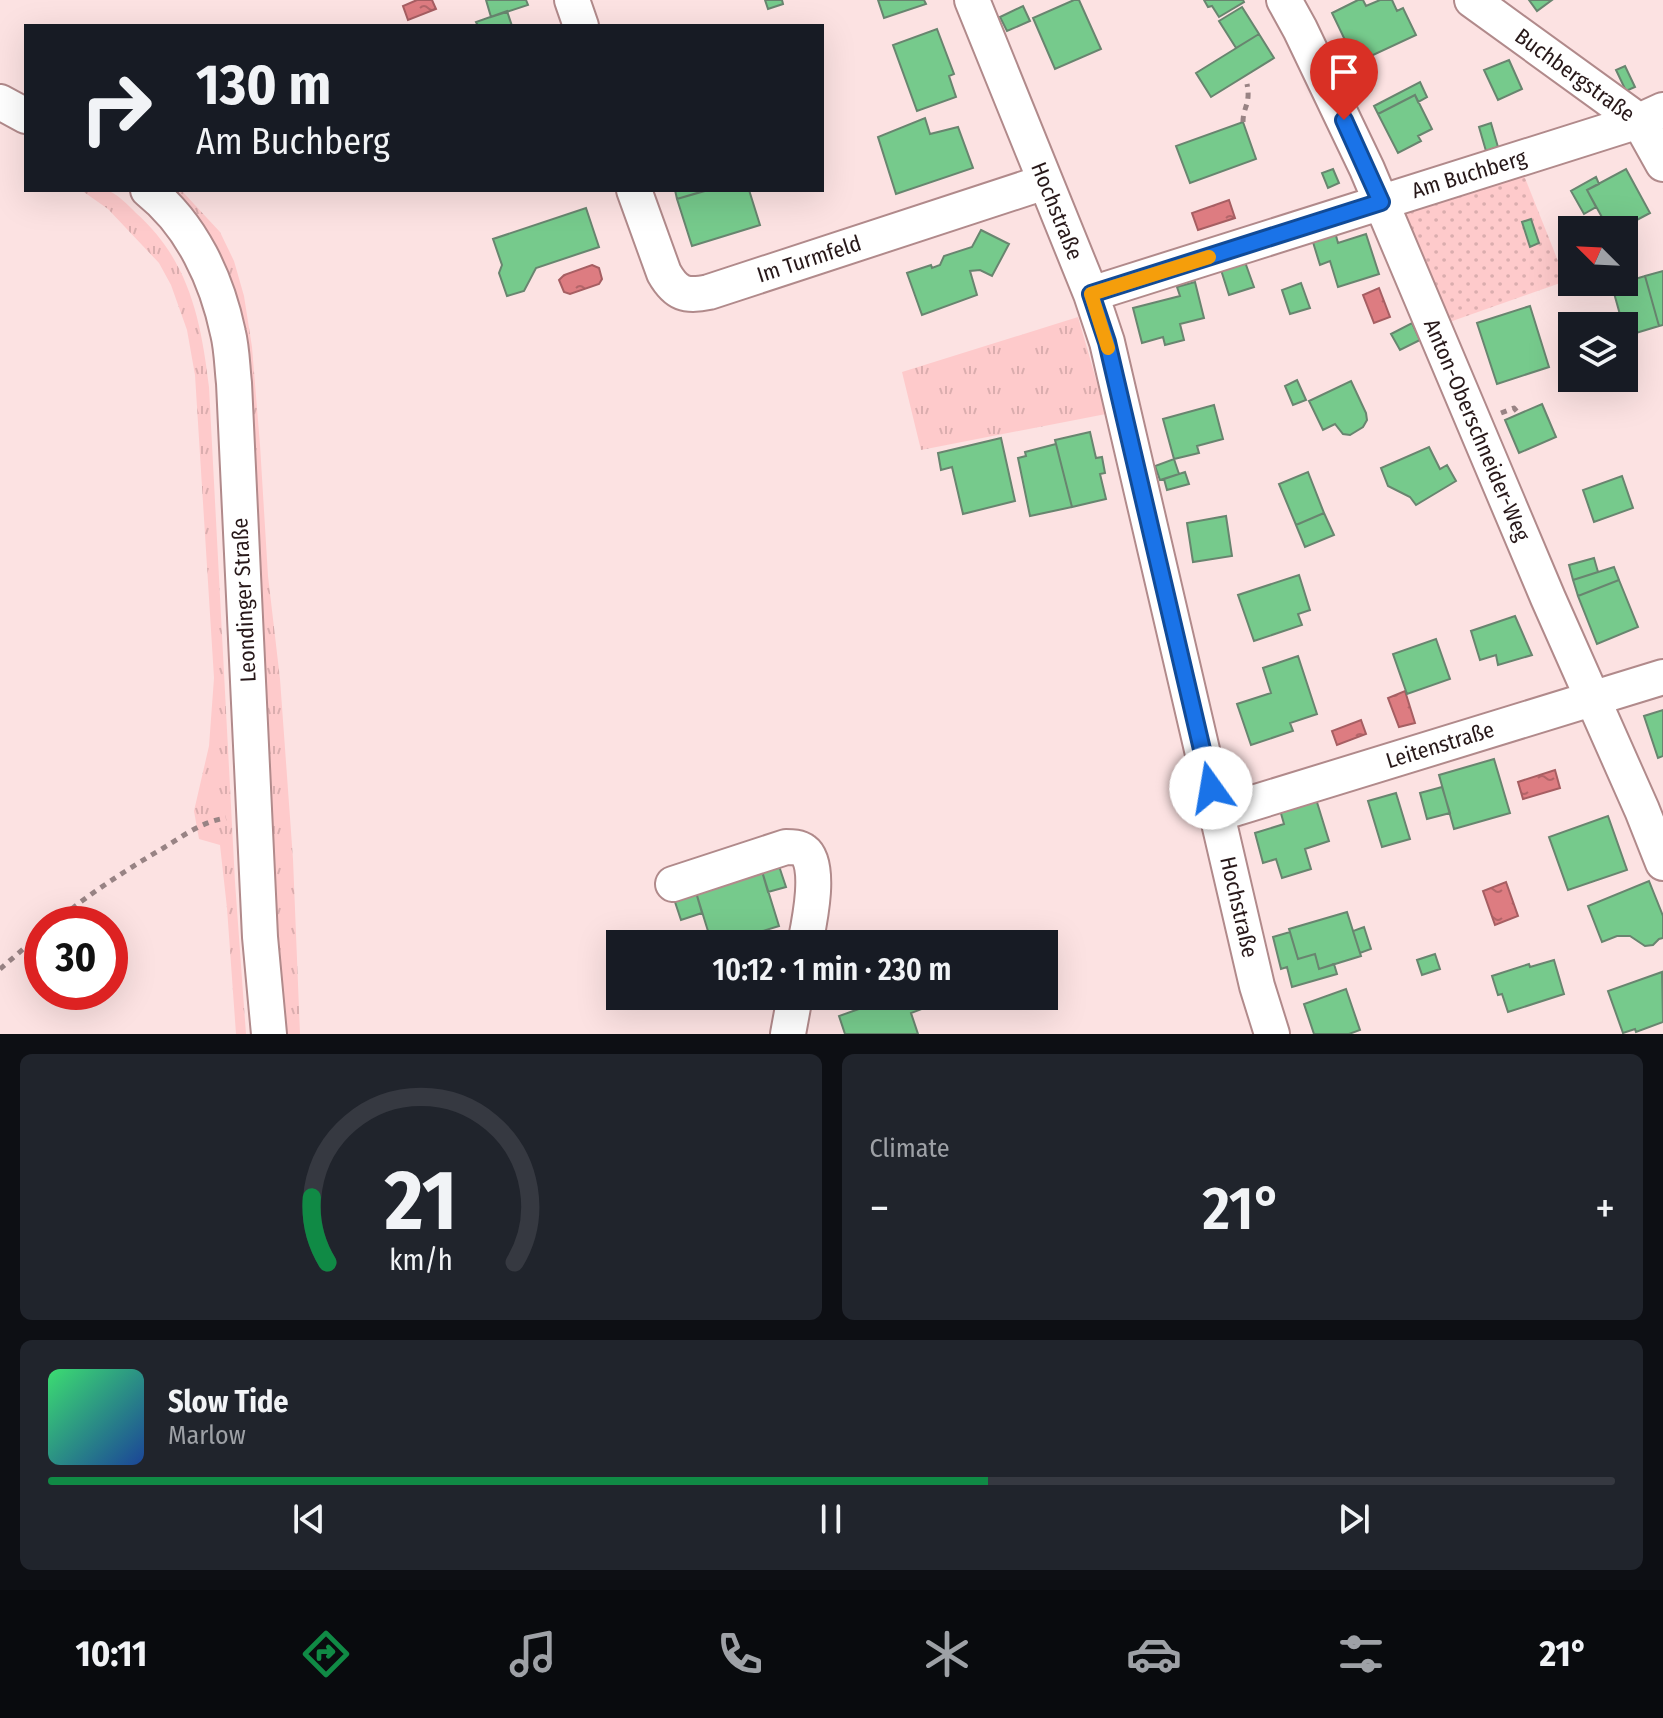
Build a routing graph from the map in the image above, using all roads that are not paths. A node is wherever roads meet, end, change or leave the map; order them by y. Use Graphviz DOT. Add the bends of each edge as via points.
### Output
graph roads {
  1 [pos="572,0"];
  2 [pos="972,0"];
  3 [pos="1284,0"];
  4 [pos="1472,0"];
  5 [pos="580,24"];
  6 [pos="0,102"];
  7 [pos="24,115"];
  8 [pos="1651,115"];
  9 [pos="1663,164"];
  10 [pos="1045,182"];
  11 [pos="150,192"];
  12 [pos="635,192"];
  13 [pos="1381,202"];
  14 [pos="1091,294"];
  15 [pos="1663,677"];
  16 [pos="1593,698"];
  17 [pos="1217,814"];
  18 [pos="1663,863"];
  19 [pos="673,884"];
  20 [pos="807,930"];
  21 [pos="792,1010"];
  22 [pos="269,1034"];
  23 [pos="788,1034"];
  24 [pos="1272,1034"];
  1 -- 5 [label="street"];
  2 -- 10 [label="street, Hochstraße"];
  3 -- 13 [label="street, Anton-Oberschneider-Weg"];
  4 -- 8 [label="street, Buchbergstraße"];
  6 -- 7 [label="street"];
  8 -- 9 [label="street, Buchbergstraße"];
  8 -- 13 [label="street, Am Buchberg"];
  10 -- 12 [label="street, Im Turmfeld" via="693,295 671,285 664,273"];
  10 -- 14 [label="street, Hochstraße"];
  11 -- 22 [label="street, Leondinger Straße" via="190,236 206,264 229,334"];
  13 -- 14 [label="street, Am Buchberg"];
  13 -- 16 [label="street, Anton-Oberschneider-Weg"];
  14 -- 17 [label="street, Hochstraße" via="1107,342"];
  15 -- 16 [label="street, Leitenstraße"];
  16 -- 17 [label="street, Leitenstraße"];
  16 -- 18 [label="street, Anton-Oberschneider-Weg"];
  17 -- 24 [label="street, Hochstraße"];
  19 -- 20 [label="street" via="795,847 806,851 812,863"];
  21 -- 23 [label="street"];
}
